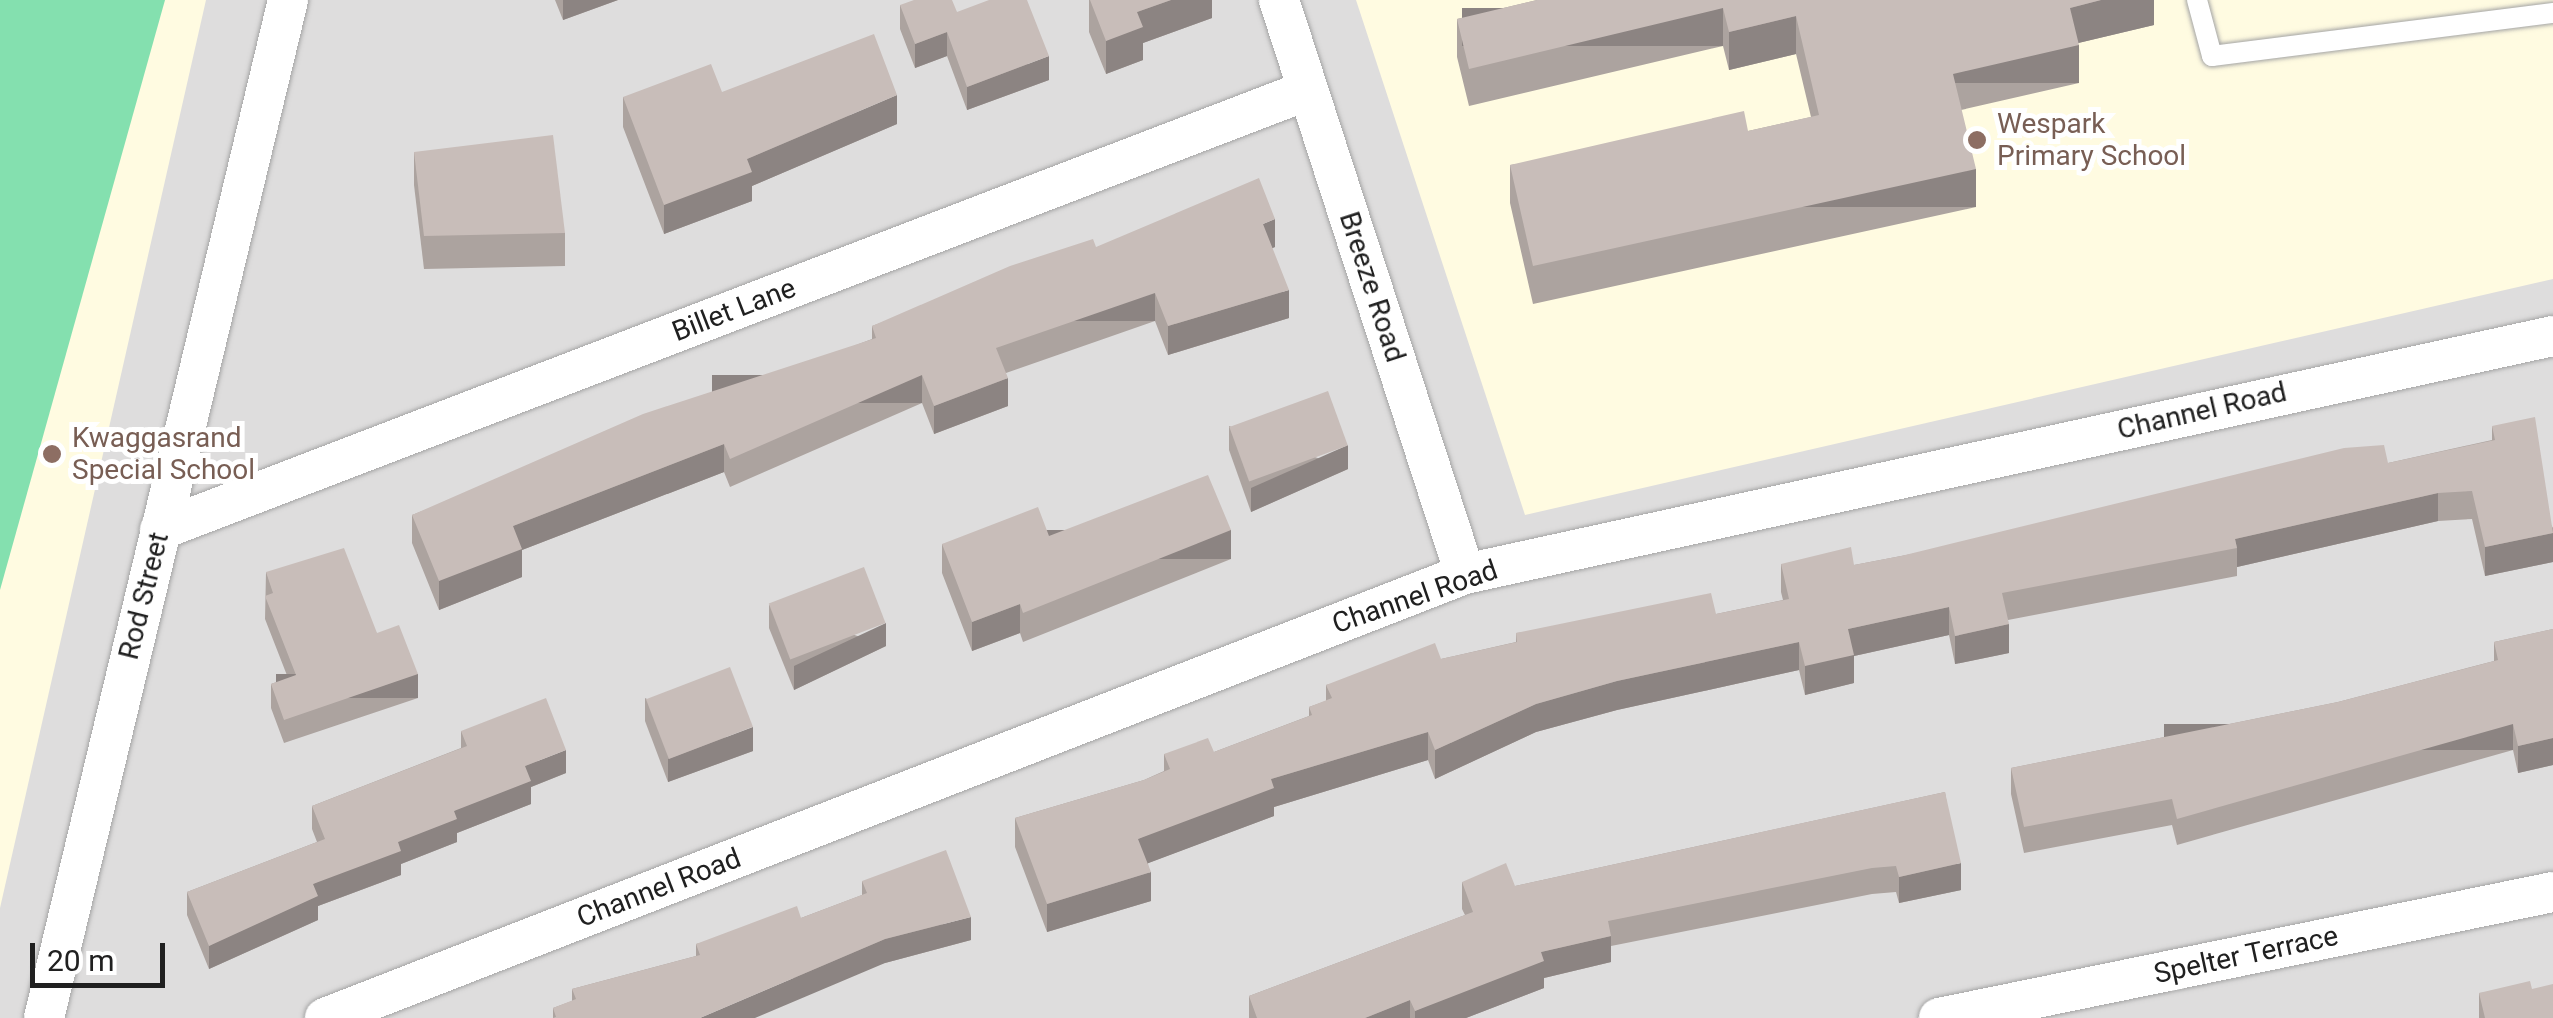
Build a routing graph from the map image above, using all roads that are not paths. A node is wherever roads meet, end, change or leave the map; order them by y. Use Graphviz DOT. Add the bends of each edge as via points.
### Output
graph roads {
  1 [pos="288,0"];
  2 [pos="1279,0"];
  3 [pos="2197,0"];
  4 [pos="2553,13"];
  5 [pos="1308,90"];
  6 [pos="2553,336"];
  7 [pos="160,530"];
  8 [pos="1465,574"];
  9 [pos="2553,892"];
  10 [pos="44,1018"];
  11 [pos="325,1018"];
  12 [pos="1939,1018"];
  1 -- 7 [label="street, Rod Street"];
  2 -- 5 [label="street, Breeze Road"];
  3 -- 4 [label="lane" via="2212,56"];
  5 -- 7 [label="street, Billet Lane"];
  5 -- 8 [label="street, Breeze Road"];
  6 -- 8 [label="street, Channel Road"];
  7 -- 10 [label="street, Rod Street"];
  8 -- 11 [label="street, Channel Road"];
  9 -- 12 [label="street, Spelter Terrace"];
}
